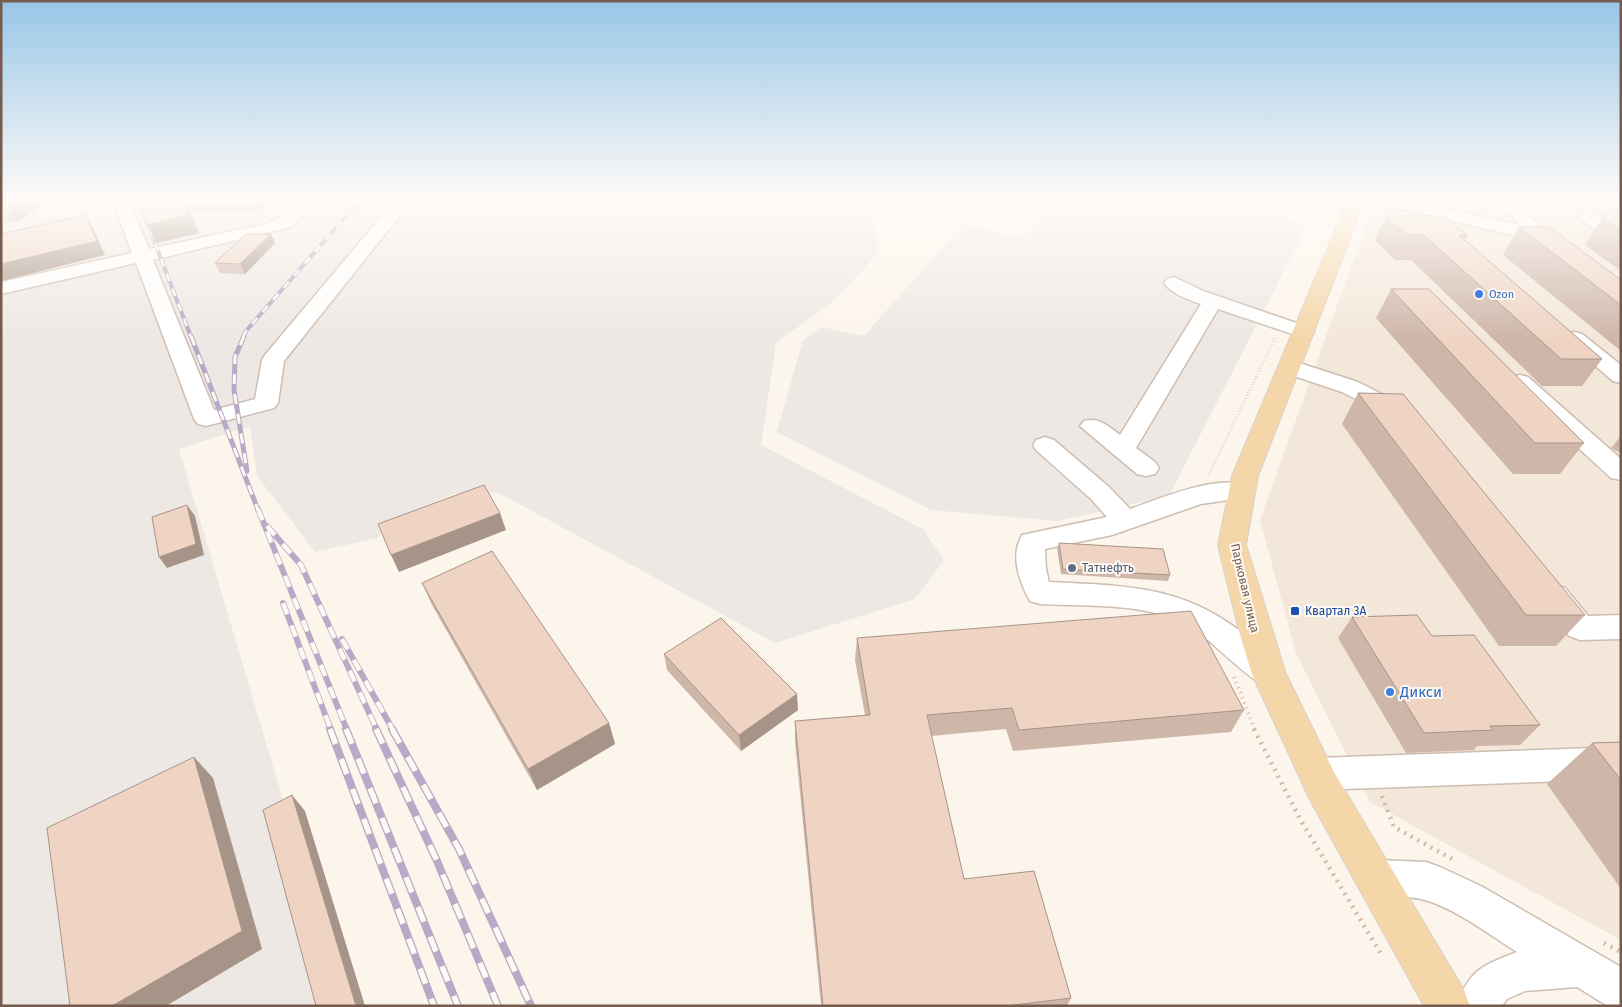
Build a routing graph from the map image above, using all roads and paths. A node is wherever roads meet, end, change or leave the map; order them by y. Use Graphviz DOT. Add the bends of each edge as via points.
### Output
graph roads {
  1 [pos="137,246"];
  2 [pos="190,246"];
  3 [pos="366,246"];
  4 [pos="1336,246"];
  5 [pos="1560,246"];
  6 [pos="1567,251"];
  7 [pos="141,258"];
  8 [pos="1174,282"];
  9 [pos="1,288"];
  10 [pos="1212,301"];
  11 [pos="1562,327"];
  12 [pos="1293,328"];
  13 [pos="1503,366"];
  14 [pos="1290,367"];
  15 [pos="1621,376"];
  16 [pos="1413,422"];
  17 [pos="1092,426"];
  18 [pos="1045,446"];
  19 [pos="1123,450"];
  20 [pos="1146,468"];
  21 [pos="1620,475"];
  22 [pos="1241,491"];
  23 [pos="1199,495"];
  24 [pos="1126,520"];
  25 [pos="1537,574"];
  26 [pos="1621,627"];
  27 [pos="1269,674"];
  28 [pos="1233,675"];
  29 [pos="1621,763"];
  30 [pos="1317,774"];
  31 [pos="1376,879"];
  32 [pos="1387,964"];
  33 [pos="1578,967"];
  34 [pos="1621,990"];
  35 [pos="1448,1006"];
  36 [pos="1477,1006"];
  1 -- 7 [label="street"];
  2 -- 7 [label="street"];
  3 -- 7 [label="street" via="273,360 266,403 206,419"];
  4 -- 12 [label="main road, Парковая улица"];
  5 -- 6 [label="street"];
  7 -- 9 [label="street"];
  8 -- 10 [label="street" via="1184,291"];
  10 -- 12 [label="street"];
  10 -- 19 [label="street"];
  11 -- 15 [label="street"];
  12 -- 14 [label="main road, Парковая улица"];
  12 -- 23 [label="path"];
  13 -- 21 [label="street"];
  14 -- 16 [label="street" via="1350,387"];
  14 -- 22 [label="main road, Парковая улица"];
  17 -- 19 [label="street"];
  18 -- 24 [label="street" via="1100,492"];
  19 -- 20 [label="street"];
  22 -- 23 [label="street"];
  22 -- 27 [label="main road, Парковая улица" via="1232,545"];
  23 -- 24 [label="street"];
  24 -- 27 [label="street" via="1032,542 1033,582 1040,593 1160,603 1196,616"];
  25 -- 26 [label="street" via="1580,628"];
  27 -- 30 [label="main road, Парковая улица"];
  28 -- 32 [label="path" via="1248,720 1283,788"];
  29 -- 30 [label="street"];
  30 -- 31 [label="main road, Парковая улица"];
  31 -- 33 [label="street" via="1426,880 1466,900"];
  31 -- 35 [label="main road, Парковая улица"];
  33 -- 34 [label="street"];
  33 -- 36 [label="street" via="1523,970 1492,984"];
}
